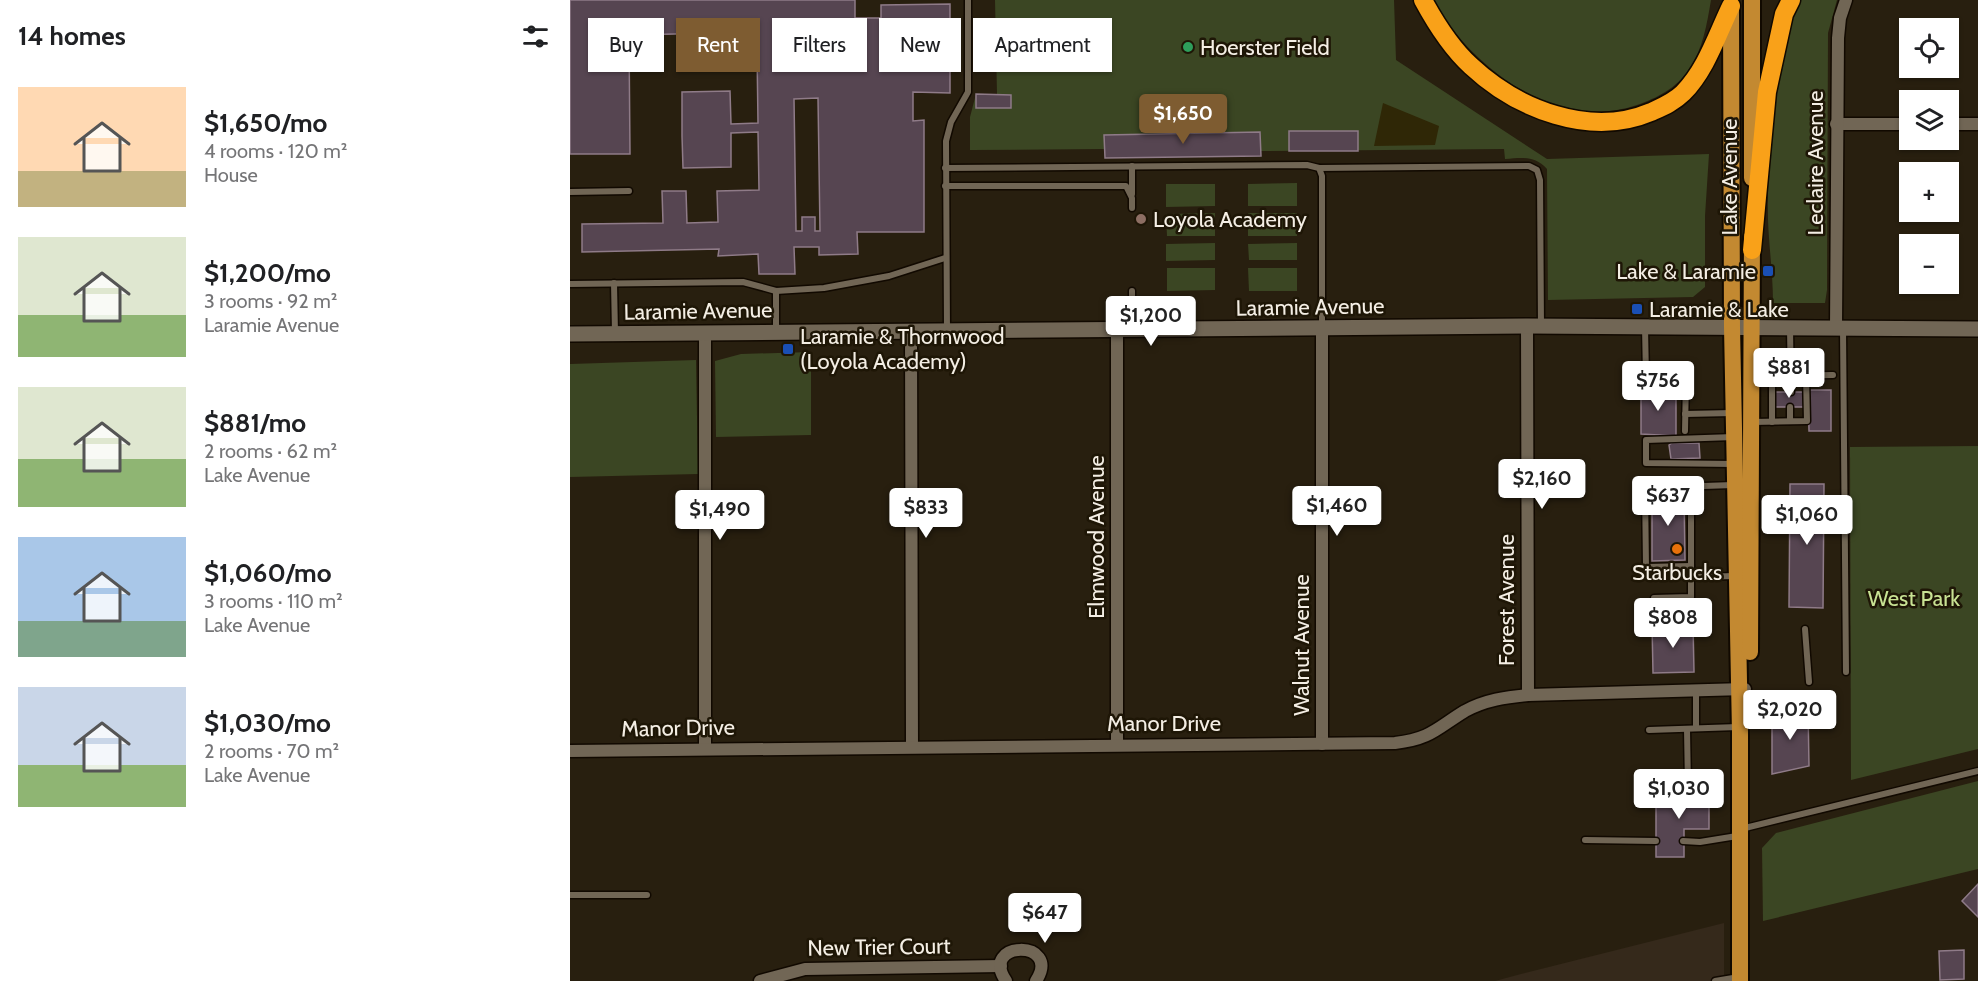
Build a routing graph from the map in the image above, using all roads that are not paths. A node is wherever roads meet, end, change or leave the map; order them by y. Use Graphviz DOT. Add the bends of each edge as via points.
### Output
graph roads {
  1 [pos="968,0"];
  2 [pos="1423,0"];
  3 [pos="1752,0"];
  4 [pos="1791,0"];
  5 [pos="1846,0"];
  6 [pos="1731,3"];
  7 [pos="1836,124"];
  8 [pos="1899,124"];
  9 [pos="1959,124"];
  10 [pos="1978,124"];
  11 [pos="1134,166"];
  12 [pos="945,168"];
  13 [pos="1319,168"];
  14 [pos="945,186"];
  15 [pos="629,191"];
  16 [pos="570,192"];
  17 [pos="1132,198"];
  18 [pos="1132,208"];
  19 [pos="1752,250"];
  20 [pos="945,258"];
  21 [pos="614,283"];
  22 [pos="570,284"];
  23 [pos="776,291"];
  24 [pos="1132,291"];
  25 [pos="1534,326"];
  26 [pos="1645,327"];
  27 [pos="1732,327"];
  28 [pos="1752,327"];
  29 [pos="1790,327"];
  30 [pos="1839,328"];
  31 [pos="1978,329"];
  32 [pos="1124,330"];
  33 [pos="1322,330"];
  34 [pos="911,332"];
  35 [pos="947,332"];
  36 [pos="705,333"];
  37 [pos="776,333"];
  38 [pos="570,334"];
  39 [pos="615,334"];
  40 [pos="1791,375"];
  41 [pos="1806,375"];
  42 [pos="1833,375"];
  43 [pos="1751,376"];
  44 [pos="1772,376"];
  45 [pos="1791,392"];
  46 [pos="1790,407"];
  47 [pos="1734,413"];
  48 [pos="1685,414"];
  49 [pos="1790,421"];
  50 [pos="1751,422"];
  51 [pos="1772,422"];
  52 [pos="1685,430"];
  53 [pos="1734,437"];
  54 [pos="1735,464"];
  55 [pos="1735,485"];
  56 [pos="1691,486"];
  57 [pos="1691,567"];
  58 [pos="1737,576"];
  59 [pos="1691,577"];
  60 [pos="1654,598"];
  61 [pos="1805,629"];
  62 [pos="1846,672"];
  63 [pos="1809,682"];
  64 [pos="1743,689"];
  65 [pos="1696,690"];
  66 [pos="1528,695"];
  67 [pos="1740,727"];
  68 [pos="1696,728"];
  69 [pos="1687,729"];
  70 [pos="1649,730"];
  71 [pos="1117,744"];
  72 [pos="1322,744"];
  73 [pos="912,746"];
  74 [pos="705,749"];
  75 [pos="570,751"];
  76 [pos="1978,771"];
  77 [pos="1740,785"];
  78 [pos="1688,786"];
  79 [pos="1741,832"];
  80 [pos="1585,840"];
  81 [pos="1656,841"];
  82 [pos="1683,841"];
  83 [pos="570,895"];
  84 [pos="647,895"];
  85 [pos="1001,966"];
  86 [pos="1740,979"];
  87 [pos="760,981"];
  88 [pos="1006,981"];
  89 [pos="1036,981"];
  90 [pos="1715,981"];
  1 -- 12 [label="lane" via="968,92 948,129"];
  2 -- 6 [label="highway" via="1453,47 1485,79 1534,107 1583,122 1629,119 1666,105 1682,94 1707,58"];
  3 -- 19 [label="main road, Lake Avenue"];
  4 -- 19 [label="highway" via="1784,14 1767,92"];
  5 -- 7 [label="street, Leclaire Avenue" via="1838,38"];
  6 -- 27 [label="main road, Lake Avenue"];
  7 -- 8 [label="street"];
  7 -- 30 [label="street, Leclaire Avenue"];
  9 -- 10 [label="street"];
  11 -- 12 [label="lane"];
  11 -- 13 [label="lane"];
  11 -- 17 [label="lane"];
  12 -- 14 [label="lane"];
  13 -- 25 [label="lane" via="1529,166 1537,170 1540,180"];
  13 -- 33 [label="lane"];
  14 -- 17 [label="lane" via="1120,185 1126,186"];
  14 -- 20 [label="lane"];
  15 -- 16 [label="lane"];
  17 -- 18 [label="lane"];
  19 -- 28 [label="main road, Lake Avenue"];
  20 -- 23 [label="lane" via="856,284"];
  20 -- 35 [label="lane"];
  21 -- 22 [label="lane"];
  21 -- 23 [label="lane" via="743,282"];
  21 -- 39 [label="lane"];
  23 -- 37 [label="lane"];
  24 -- 32 [label="lane"];
  25 -- 26 [label="street, Laramie Avenue"];
  25 -- 33 [label="street, Laramie Avenue"];
  25 -- 66 [label="street, Forest Avenue"];
  26 -- 27 [label="street, Laramie Avenue"];
  26 -- 48 [label="lane" via="1646,377 1686,378"];
  27 -- 28 [label="street, Laramie Avenue"];
  27 -- 47 [label="main road, Lake Avenue"];
  28 -- 29 [label="street, Laramie Avenue"];
  28 -- 43 [label="main road, Lake Avenue"];
  29 -- 30 [label="street, Laramie Avenue"];
  29 -- 40 [label="lane"];
  30 -- 31 [label="street, Laramie Avenue"];
  30 -- 62 [label="lane"];
  32 -- 33 [label="street, Laramie Avenue"];
  32 -- 35 [label="street, Laramie Avenue"];
  32 -- 71 [label="street, Elmwood Avenue"];
  33 -- 72 [label="street, Walnut Avenue"];
  34 -- 35 [label="street, Laramie Avenue"];
  34 -- 37 [label="street, Laramie Avenue"];
  34 -- 73 [label="street"];
  36 -- 37 [label="street, Laramie Avenue"];
  36 -- 39 [label="street, Laramie Avenue"];
  36 -- 74 [label="street"];
  38 -- 39 [label="street, Laramie Avenue"];
  40 -- 41 [label="lane"];
  40 -- 44 [label="lane"];
  40 -- 45 [label="lane"];
  41 -- 42 [label="lane"];
  41 -- 49 [label="lane" via="1807,421"];
  43 -- 44 [label="lane"];
  43 -- 50 [label="main road, Lake Avenue"];
  44 -- 51 [label="lane"];
  46 -- 49 [label="lane"];
  47 -- 48 [label="lane"];
  47 -- 53 [label="main road, Lake Avenue"];
  48 -- 52 [label="lane"];
  49 -- 51 [label="lane"];
  50 -- 51 [label="lane"];
  50 -- 64 [label="main road, Lake Avenue" via="1749,666"];
  53 -- 54 [label="main road, Lake Avenue"];
  53 -- 54 [label="lane" via="1646,440 1646,462"];
  54 -- 55 [label="main road, Lake Avenue"];
  55 -- 56 [label="lane"];
  55 -- 58 [label="main road, Lake Avenue"];
  56 -- 57 [label="lane"];
  56 -- 57 [label="lane" via="1645,488 1646,567"];
  57 -- 59 [label="lane"];
  58 -- 59 [label="lane"];
  58 -- 64 [label="main road, Lake Avenue"];
  59 -- 60 [label="lane" via="1691,597"];
  61 -- 63 [label="lane"];
  64 -- 65 [label="street, Manor Drive"];
  64 -- 67 [label="main road, Lake Avenue"];
  64 -- 77 [label="main road, Lake Avenue"];
  65 -- 66 [label="street, Manor Drive"];
  65 -- 68 [label="lane"];
  66 -- 72 [label="street, Manor Drive" via="1481,704 1436,732 1410,741"];
  67 -- 68 [label="lane"];
  67 -- 77 [label="main road, Lake Avenue"];
  68 -- 69 [label="lane"];
  69 -- 70 [label="lane"];
  69 -- 78 [label="lane"];
  71 -- 72 [label="street, Manor Drive"];
  71 -- 73 [label="street, Manor Drive"];
  73 -- 74 [label="street, Manor Drive"];
  74 -- 75 [label="street, Manor Drive"];
  76 -- 79 [label="lane"];
  77 -- 79 [label="main road, Lake Avenue"];
  79 -- 82 [label="lane" via="1700,842"];
  79 -- 86 [label="main road, Lake Avenue"];
  80 -- 81 [label="lane"];
  83 -- 84 [label="lane"];
  85 -- 87 [label="street, New Trier Court" via="805,969"];
  85 -- 88 [label="street"];
  85 -- 89 [label="street" via="1012,951 1030,951 1041,967"];
  86 -- 90 [label="lane"];
}
